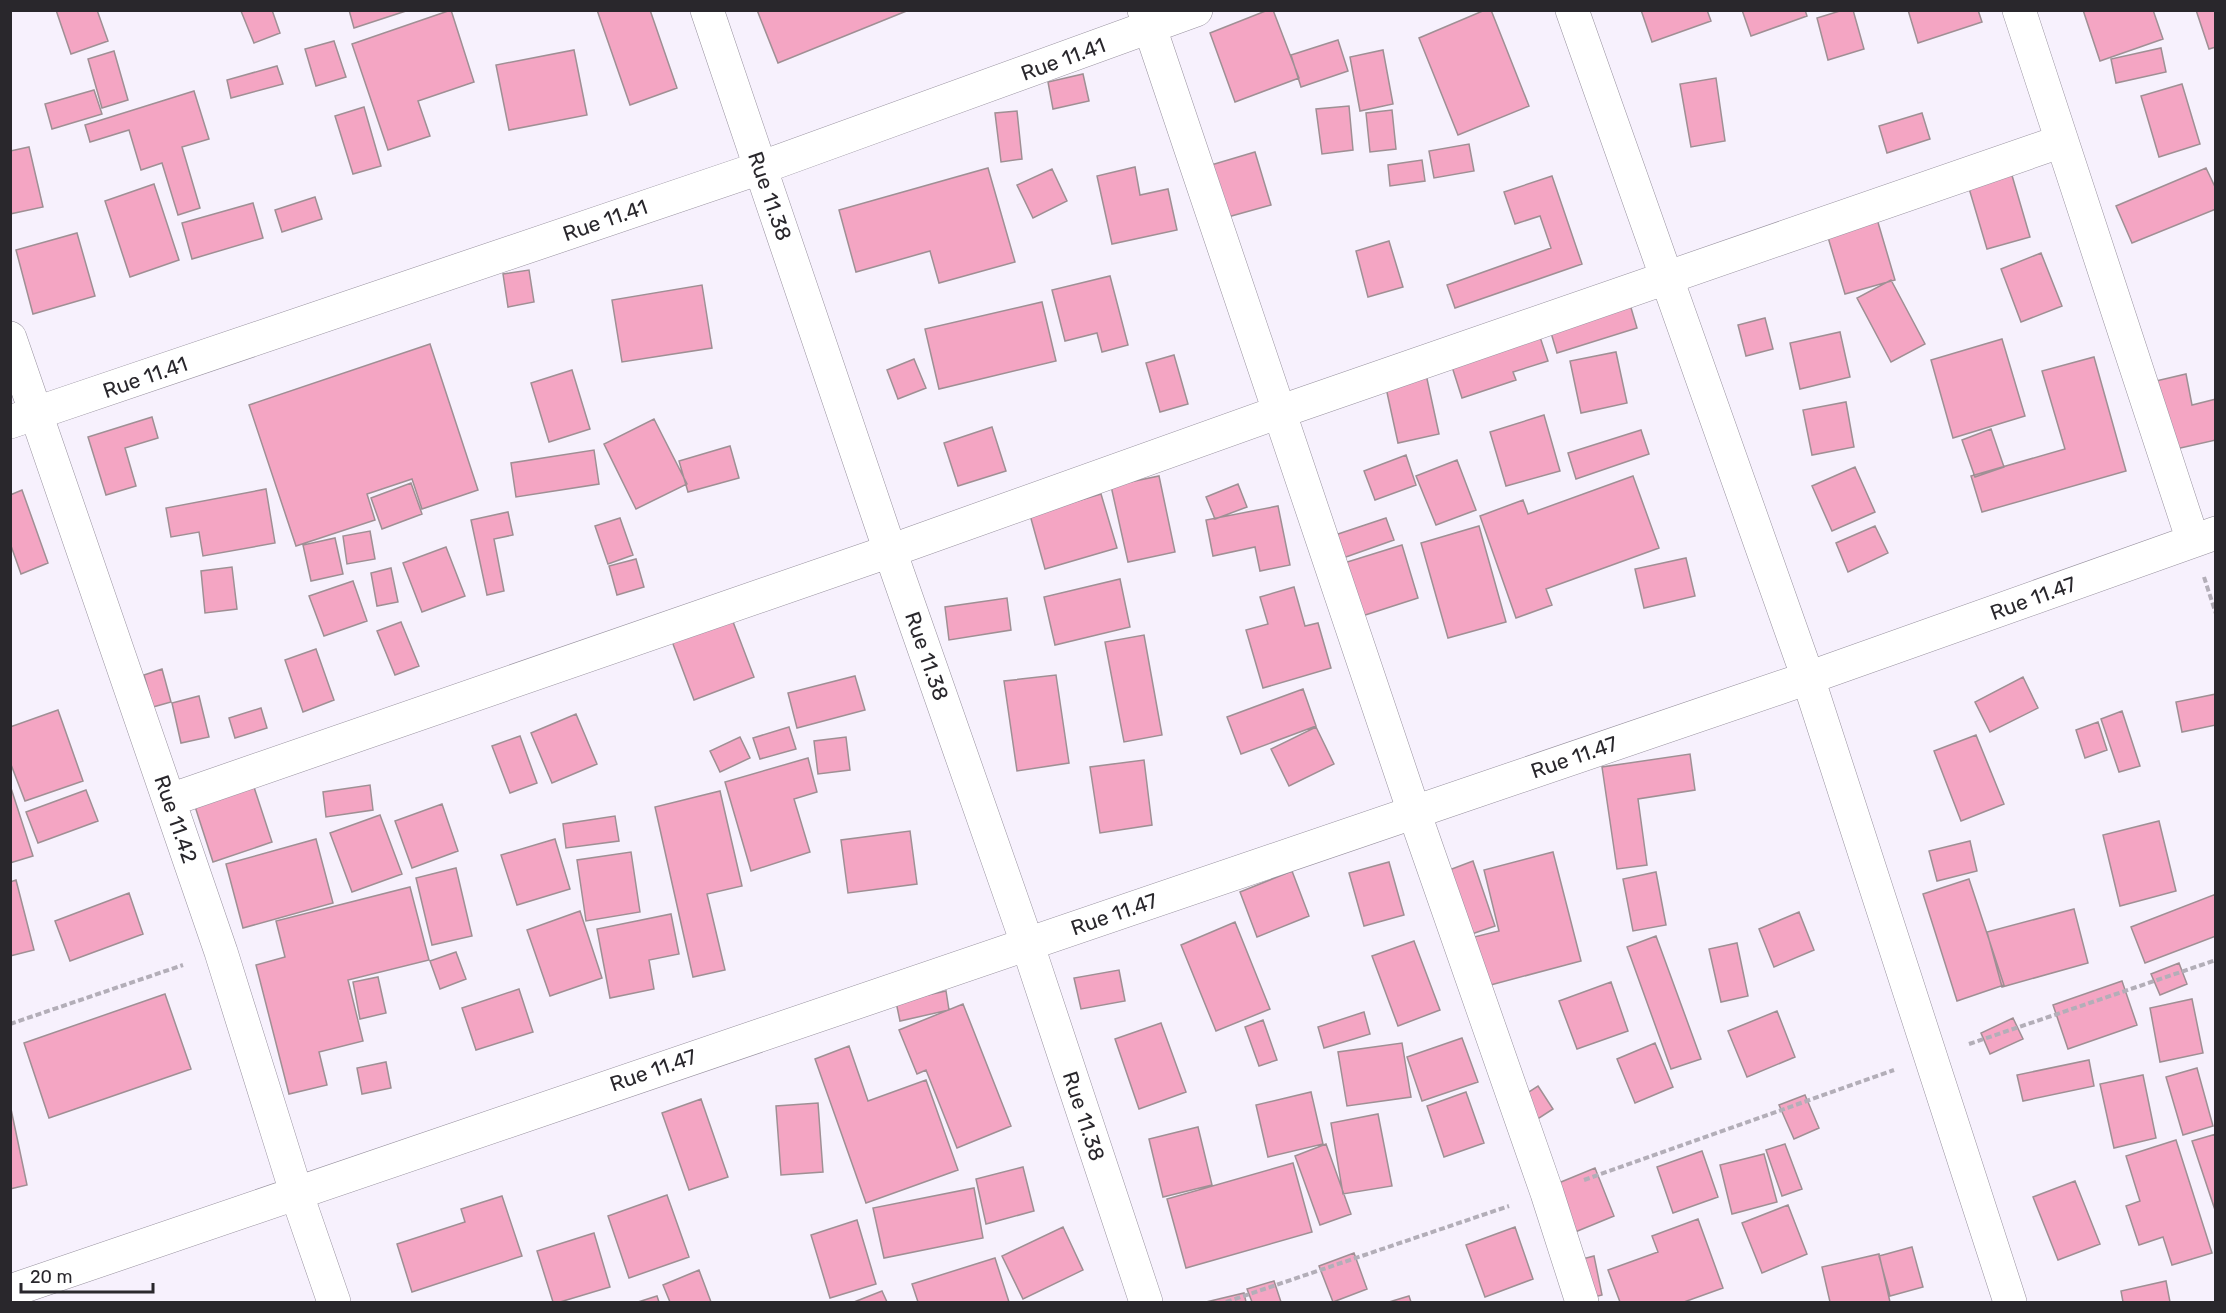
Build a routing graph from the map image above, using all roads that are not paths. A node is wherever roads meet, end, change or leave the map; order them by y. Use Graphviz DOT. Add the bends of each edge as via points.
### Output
graph roads {
  1 [pos="706,10"];
  2 [pos="1196,10"];
  3 [pos="1572,10"];
  4 [pos="2019,10"];
  5 [pos="1147,19"];
  6 [pos="2062,141"];
  7 [pos="760,168"];
  8 [pos="1666,277"];
  9 [pos="10,338"];
  10 [pos="1279,412"];
  11 [pos="24,417"];
  12 [pos="2204,537"];
  13 [pos="890,551"];
  14 [pos="1808,678"];
  15 [pos="170,800"];
  16 [pos="1414,812"];
  17 [pos="1027,943"];
  18 [pos="296,1192"];
  19 [pos="10,1291"];
  20 [pos="334,1302"];
  21 [pos="1146,1302"];
  22 [pos="1582,1302"];
  23 [pos="2010,1302"];
  1 -- 7 [label="street, Rue 11.38"];
  2 -- 5 [label="street, Rue 11.41"];
  3 -- 8 [label="street"];
  4 -- 6 [label="street"];
  5 -- 7 [label="street, Rue 11.41"];
  5 -- 10 [label="street"];
  6 -- 8 [label="street"];
  6 -- 12 [label="street"];
  7 -- 11 [label="street, Rue 11.41"];
  7 -- 13 [label="street, Rue 11.38"];
  8 -- 10 [label="street"];
  8 -- 14 [label="street"];
  9 -- 11 [label="street, Rue 11.42"];
  10 -- 13 [label="street"];
  10 -- 16 [label="street"];
  11 -- 15 [label="street, Rue 11.42"];
  12 -- 14 [label="street, Rue 11.47"];
  13 -- 15 [label="street"];
  13 -- 17 [label="street, Rue 11.38"];
  14 -- 16 [label="street, Rue 11.47"];
  14 -- 23 [label="street"];
  15 -- 18 [label="street, Rue 11.42"];
  16 -- 17 [label="street, Rue 11.47"];
  16 -- 22 [label="street"];
  17 -- 18 [label="street, Rue 11.47"];
  17 -- 21 [label="street, Rue 11.38"];
  18 -- 19 [label="street, Rue 11.47"];
  18 -- 20 [label="street, Rue 11.42"];
}
